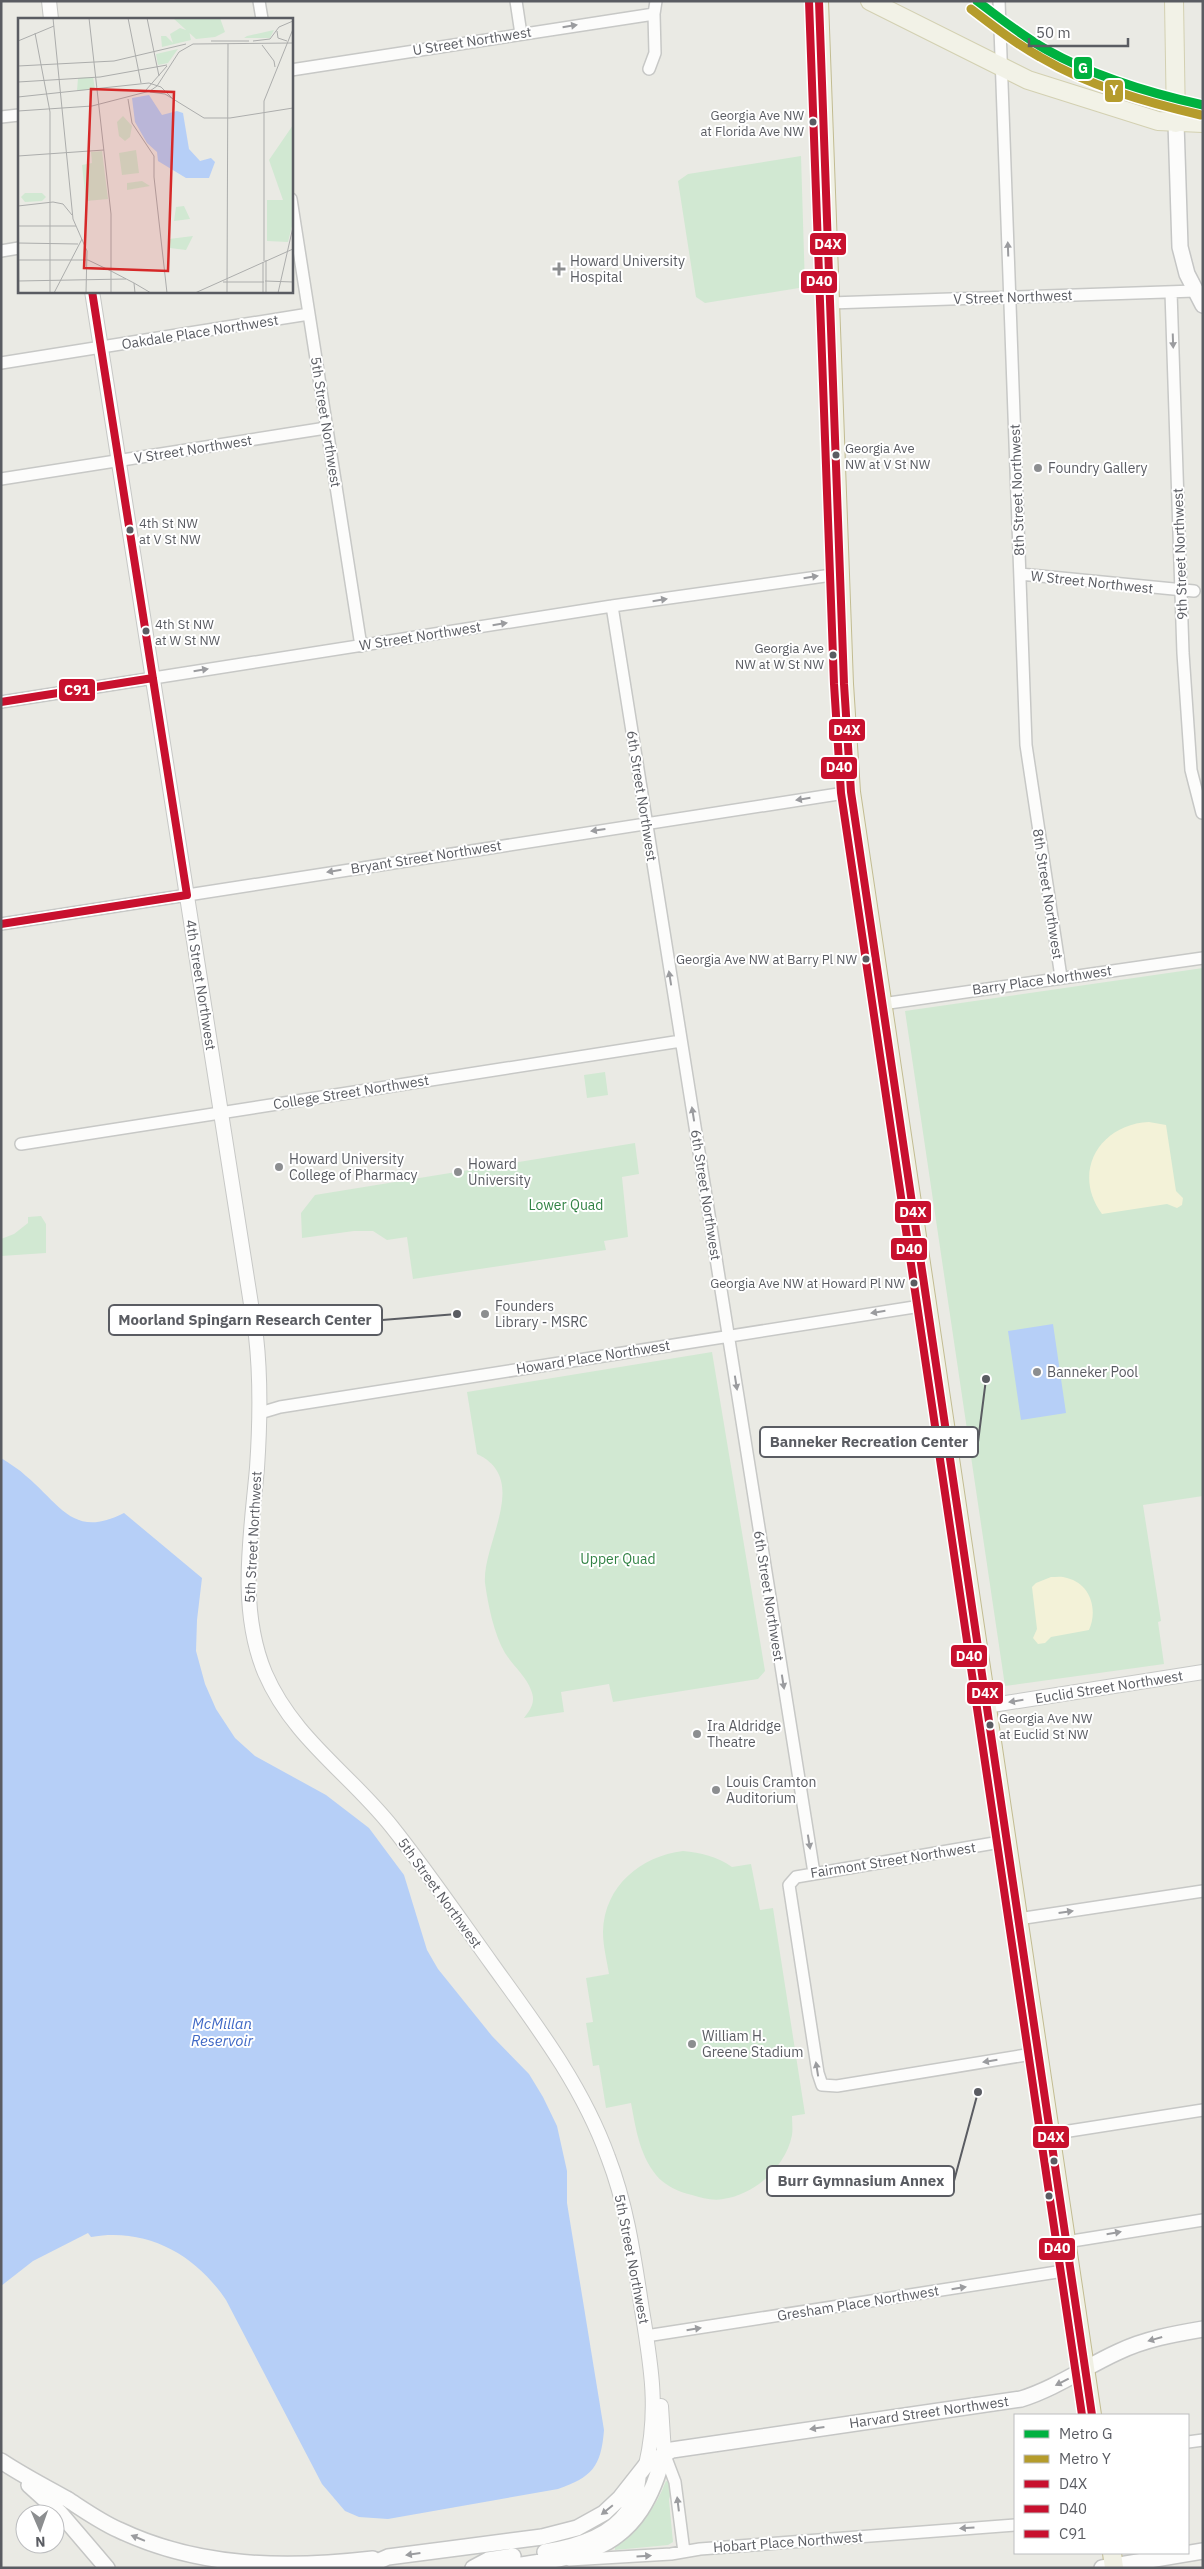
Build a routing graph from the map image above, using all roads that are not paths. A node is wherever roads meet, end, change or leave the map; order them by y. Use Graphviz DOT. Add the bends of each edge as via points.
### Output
graph roads {
  1 [pos="49,1"];
  2 [pos="259,1"];
  3 [pos="516,1"];
  4 [pos="656,1"];
  5 [pos="819,1"];
  6 [pos="870,1"];
  7 [pos="999,1"];
  8 [pos="1174,1"];
  9 [pos="654,14"];
  10 [pos="51,18"];
  11 [pos="262,18"];
  12 [pos="521,34"];
  13 [pos="1001,68"];
  14 [pos="649,69"];
  15 [pos="292,70"];
  16 [pos="18,114"];
  17 [pos="1,117"];
  18 [pos="1176,123"];
  19 [pos="1203,123"];
  20 [pos="292,202"];
  21 [pos="18,248"];
  22 [pos="1,251"];
  23 [pos="1196,291"];
  24 [pos="92,292"];
  25 [pos="1171,292"];
  26 [pos="1010,297"];
  27 [pos="830,303"];
  28 [pos="1203,306"];
  29 [pos="309,314"];
  30 [pos="100,348"];
  31 [pos="1,363"];
  32 [pos="326,428"];
  33 [pos="118,461"];
  34 [pos="1,479"];
  35 [pos="840,574"];
  36 [pos="1020,574"];
  37 [pos="1194,591"];
  38 [pos="1181,592"];
  39 [pos="612,606"];
  40 [pos="361,646"];
  41 [pos="152,678"];
  42 [pos="1,702"];
  43 [pos="851,792"];
  44 [pos="1202,814"];
  45 [pos="646,822"];
  46 [pos="187,895"];
  47 [pos="1,924"];
  48 [pos="1203,958"];
  49 [pos="1061,977"];
  50 [pos="882,1004"];
  51 [pos="681,1042"];
  52 [pos="221,1113"];
  53 [pos="21,1144"];
  54 [pos="926,1305"];
  55 [pos="728,1335"];
  56 [pos="260,1413"];
  57 [pos="1203,1672"];
  58 [pos="986,1706"];
  59 [pos="1006,1842"];
  60 [pos="814,1873"];
  61 [pos="1203,1891"];
  62 [pos="1018,1919"];
  63 [pos="1038,2053"];
  64 [pos="1203,2110"];
  65 [pos="1050,2134"];
  66 [pos="1203,2220"];
  67 [pos="1066,2242"];
  68 [pos="1070,2270"];
  69 [pos="1203,2329"];
  70 [pos="646,2336"];
  71 [pos="1085,2370"];
  72 [pos="653,2382"];
  73 [pos="1092,2414"];
  74 [pos="1203,2440"];
  75 [pos="1189,2442"];
  76 [pos="664,2453"];
  77 [pos="6,2464"];
  78 [pos="642,2469"];
  79 [pos="1014,2525"];
  80 [pos="1203,2551"];
  81 [pos="684,2552"];
  82 [pos="1189,2553"];
  83 [pos="184,2554"];
  84 [pos="1180,2554"];
  85 [pos="388,2557"];
  86 [pos="560,2560"];
  87 [pos="1111,2563"];
  88 [pos="107,2568"];
  89 [pos="206,2568"];
  90 [pos="363,2568"];
  91 [pos="473,2568"];
  92 [pos="499,2568"];
  1 -- 10 [label="street"];
  2 -- 11 [label="street"];
  3 -- 12 [label="street"];
  4 -- 9 [label="street"];
  5 -- 27 [label="highway"];
  6 -- 13 [label="main road"];
  7 -- 13 [label="street, 8th Street Northwest"];
  8 -- 18 [label="main road"];
  12 -- 9 [label="street, U Street Northwest, one-way"];
  9 -- 14 [label="street" via="655,53"];
  12 -- 15 [label="street, U Street Northwest"];
  13 -- 18 [label="main road" via="1028,80 1150,119"];
  26 -- 13 [label="street, 8th Street Northwest, one-way"];
  16 -- 17 [label="street"];
  18 -- 19 [label="main road"];
  18 -- 23 [label="main road" via="1179,240 1187,274"];
  20 -- 29 [label="street, 5th Street Northwest"];
  21 -- 22 [label="street"];
  23 -- 25 [label="street, V Street Northwest"];
  23 -- 28 [label="main road"];
  24 -- 30 [label="street, 4th Street Northwest"];
  25 -- 26 [label="street, V Street Northwest"];
  25 -- 38 [label="street, 9th Street Northwest, one-way"];
  26 -- 27 [label="street, V Street Northwest"];
  26 -- 36 [label="street, 8th Street Northwest"];
  27 -- 35 [label="highway"];
  29 -- 30 [label="street, Oakdale Place Northwest"];
  29 -- 32 [label="street, 5th Street Northwest"];
  30 -- 31 [label="street, Oakdale Place Northwest"];
  30 -- 33 [label="street, 4th Street Northwest"];
  32 -- 33 [label="street, V Street Northwest"];
  32 -- 40 [label="street, 5th Street Northwest"];
  33 -- 34 [label="street, V Street Northwest"];
  33 -- 41 [label="street, 4th Street Northwest"];
  39 -- 35 [label="street, W Street Northwest, one-way"];
  35 -- 43 [label="highway"];
  36 -- 38 [label="street, W Street Northwest"];
  36 -- 49 [label="street, 8th Street Northwest" via="1026,745"];
  37 -- 38 [label="street, W Street Northwest"];
  38 -- 44 [label="street, 9th Street Northwest" via="1191,770"];
  40 -- 39 [label="street, W Street Northwest, one-way"];
  39 -- 45 [label="street, 6th Street Northwest"];
  41 -- 40 [label="street, W Street Northwest, one-way"];
  41 -- 42 [label="street, W Street Northwest"];
  41 -- 46 [label="street, 4th Street Northwest"];
  43 -- 45 [label="street, Bryant Street Northwest, one-way" via="664,822"];
  43 -- 50 [label="highway"];
  45 -- 46 [label="street, Bryant Street Northwest, one-way"];
  51 -- 45 [label="street, 6th Street Northwest, one-way"];
  46 -- 47 [label="street, Bryant Street Northwest"];
  46 -- 52 [label="street, 4th Street Northwest"];
  48 -- 49 [label="street, Barry Place Northwest"];
  49 -- 50 [label="street, Barry Place Northwest"];
  50 -- 54 [label="highway"];
  51 -- 52 [label="street, College Street Northwest"];
  55 -- 51 [label="street, 6th Street Northwest, one-way"];
  52 -- 53 [label="street, College Street Northwest"];
  52 -- 56 [label="street, 4th Street Northwest" via="256,1336"];
  54 -- 55 [label="street, Howard Place Northwest, one-way"];
  54 -- 58 [label="highway"];
  55 -- 56 [label="street, Howard Place Northwest" via="280,1407"];
  55 -- 60 [label="street, 6th Street Northwest, one-way"];
  56 -- 70 [label="street, 5th Street Northwest" via="248,1585 252,1628 264,1670 292,1721 391,1826 570,2075 595,2123 616,2180 630,2233"];
  57 -- 58 [label="street, Euclid Street Northwest, one-way"];
  58 -- 59 [label="highway"];
  59 -- 60 [label="street, Fairmont Street Northwest"];
  59 -- 62 [label="highway"];
  63 -- 60 [label="street, Fairmont Street Northwest, one-way" via="828,2087 819,2082 789,1885 796,1877"];
  62 -- 61 [label="street, one-way"];
  62 -- 63 [label="highway"];
  63 -- 65 [label="highway"];
  64 -- 65 [label="street"];
  65 -- 67 [label="highway"];
  67 -- 66 [label="street, one-way"];
  67 -- 68 [label="highway"];
  70 -- 68 [label="street, Gresham Place Northwest, one-way"];
  68 -- 71 [label="highway"];
  69 -- 71 [label="main road, Harvard Street Northwest, one-way" via="1133,2346"];
  70 -- 72 [label="street, 5th Street Northwest"];
  71 -- 73 [label="highway"];
  71 -- 76 [label="main road, Harvard Street Northwest, one-way" via="1046,2390 1016,2400"];
  72 -- 76 [label="street, 5th Street Northwest" via="662,2410"];
  72 -- 78 [label="street, 5th Street Northwest" via="654,2424"];
  74 -- 75 [label="street"];
  76 -- 78 [label="main road, Harvard Street Northwest"];
  81 -- 76 [label="street, 5th Street Northwest, one-way" via="675,2482"];
  76 -- 86 [label="main road, Hobart Place Northwest" via="649,2497 629,2524 598,2548"];
  83 -- 77 [label="main road, one-way" via="119,2530"];
  77 -- 88 [label="main road" via="60,2513"];
  78 -- 85 [label="main road, one-way" via="608,2510 571,2530 542,2537"];
  78 -- 91 [label="main road" via="631,2506 602,2533 568,2547 493,2559"];
  79 -- 81 [label="street, Hobart Place Northwest, one-way"];
  80 -- 82 [label="main road"];
  86 -- 81 [label="street, Hobart Place Northwest, one-way"];
  83 -- 85 [label="main road" via="238,2564 294,2567"];
  83 -- 89 [label="main road"];
  84 -- 87 [label="main road"];
  85 -- 90 [label="main road"];
  86 -- 92 [label="main road, Hobart Place Northwest"];
}
